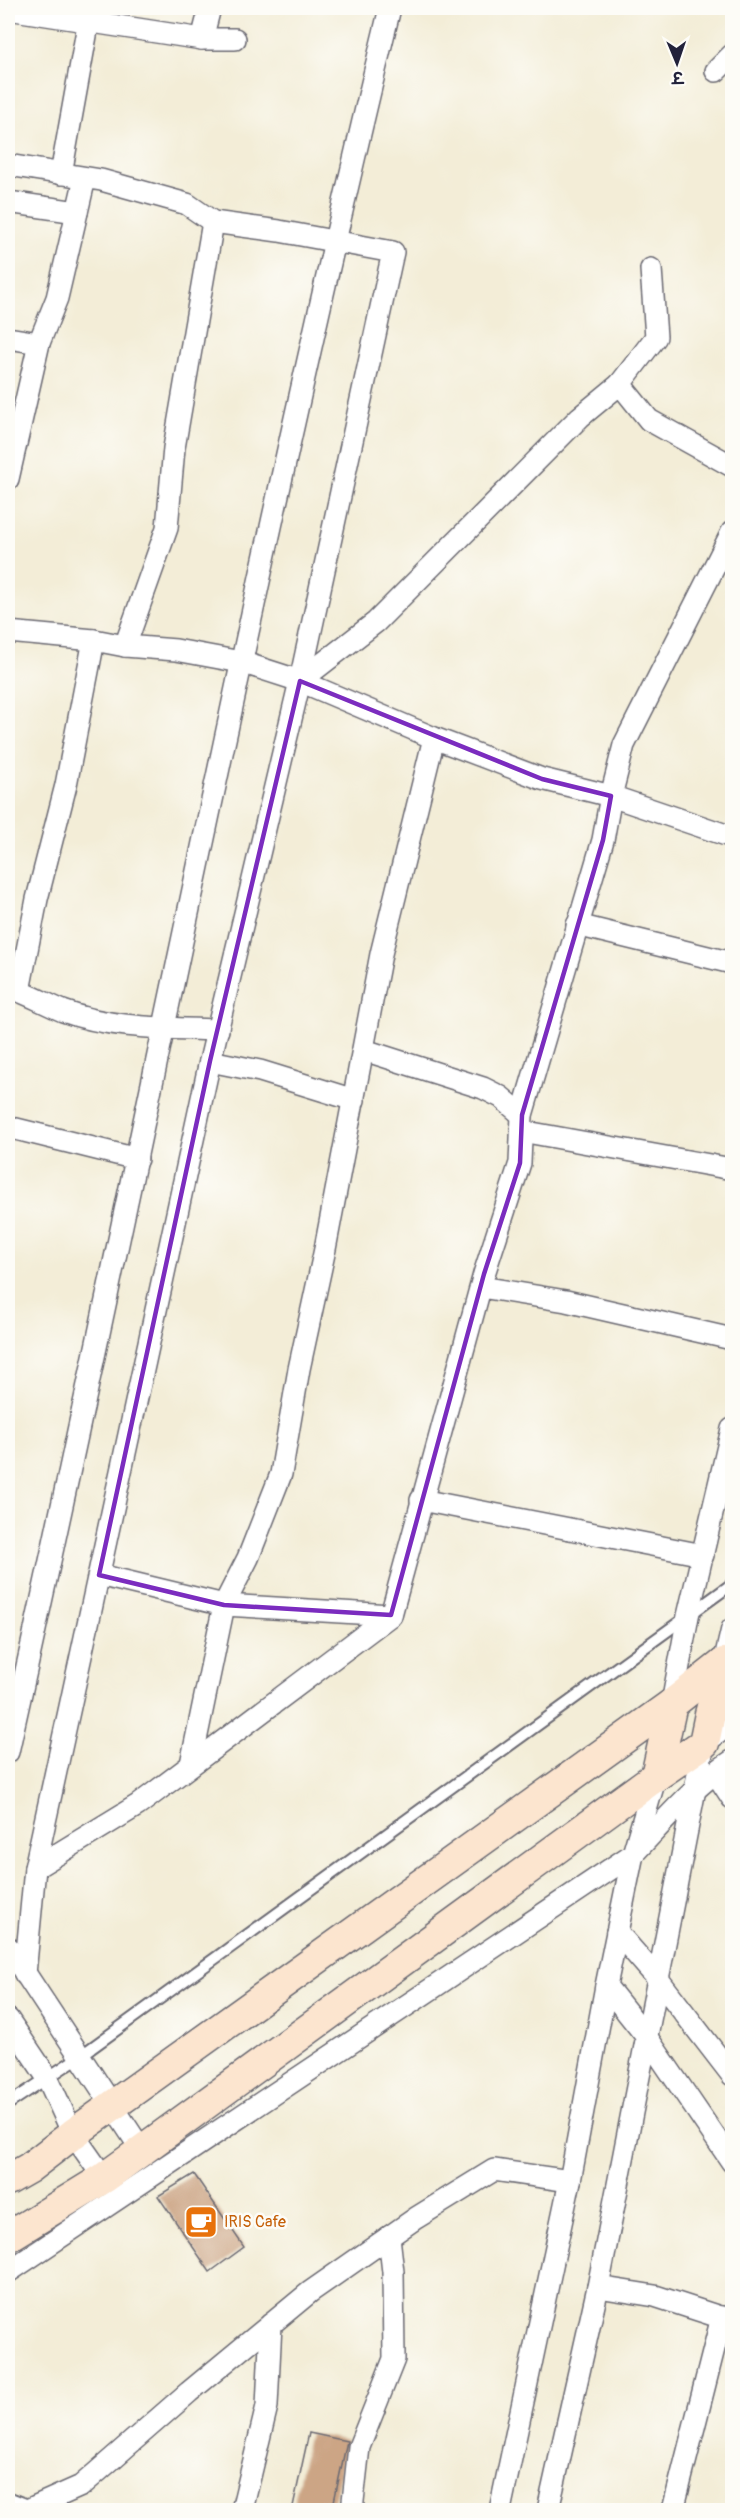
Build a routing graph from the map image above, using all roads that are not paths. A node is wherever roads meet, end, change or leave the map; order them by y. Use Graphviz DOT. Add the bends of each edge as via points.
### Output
graph roads {
  1 [pos="210,8"];
  2 [pos="390,8"];
  3 [pos="8,9"];
  4 [pos="90,14"];
  5 [pos="202,39"];
  6 [pos="236,39"];
  7 [pos="732,55"];
  8 [pos="716,71"];
  9 [pos="8,165"];
  10 [pos="61,174"];
  11 [pos="85,178"];
  12 [pos="8,202"];
  13 [pos="77,212"];
  14 [pos="213,222"];
  15 [pos="333,242"];
  16 [pos="651,269"];
  17 [pos="8,338"];
  18 [pos="39,343"];
  19 [pos="620,384"];
  20 [pos="732,466"];
  21 [pos="8,479"];
  22 [pos="732,532"];
  23 [pos="8,632"];
  24 [pos="94,640"];
  25 [pos="125,646"];
  26 [pos="241,662"];
  27 [pos="300,681"];
  28 [pos="434,738"];
  29 [pos="611,796"];
  30 [pos="732,837"];
  31 [pos="577,925"];
  32 [pos="732,963"];
  33 [pos="13,988"];
  34 [pos="165,1028"];
  35 [pos="218,1030"];
  36 [pos="364,1050"];
  37 [pos="210,1061"];
  38 [pos="354,1100"];
  39 [pos="521,1123"];
  40 [pos="8,1127"];
  41 [pos="137,1159"];
  42 [pos="732,1169"];
  43 [pos="481,1287"];
  44 [pos="732,1339"];
  45 [pos="732,1429"];
  46 [pos="421,1500"];
  47 [pos="703,1555"];
  48 [pos="99,1575"];
  49 [pos="732,1584"];
  50 [pos="224,1605"];
  51 [pos="391,1615"];
  52 [pos="688,1616"];
  53 [pos="732,1629"];
  54 [pos="728,1660"];
  55 [pos="672,1704"];
  56 [pos="732,1723"];
  57 [pos="704,1743"];
  58 [pos="8,1752"];
  59 [pos="732,1761"];
  60 [pos="191,1764"];
  61 [pos="715,1772"];
  62 [pos="656,1776"];
  63 [pos="693,1792"];
  64 [pos="732,1798"];
  65 [pos="633,1854"];
  66 [pos="35,1868"];
  67 [pos="617,1932"];
  68 [pos="8,1947"];
  69 [pos="25,1974"];
  70 [pos="658,1979"];
  71 [pos="606,1986"];
  72 [pos="8,2019"];
  73 [pos="646,2036"];
  74 [pos="80,2057"];
  75 [pos="732,2075"];
  76 [pos="47,2077"];
  77 [pos="8,2104"];
  78 [pos="113,2105"];
  79 [pos="73,2134"];
  80 [pos="141,2149"];
  81 [pos="732,2162"];
  82 [pos="104,2178"];
  83 [pos="8,2180"];
  84 [pos="570,2181"];
  85 [pos="8,2237"];
  86 [pos="389,2237"];
  87 [pos="8,2272"];
  88 [pos="598,2287"];
  89 [pos="727,2319"];
  90 [pos="271,2324"];
  91 [pos="8,2503"];
  92 [pos="27,2511"];
  93 [pos="242,2511"];
  94 [pos="352,2511"];
  95 [pos="500,2511"];
  96 [pos="548,2511"];
  97 [pos="673,2511"];
  1 -- 5 [label="street"];
  2 -- 15 [label="street"];
  3 -- 4 [label="street"];
  4 -- 5 [label="street"];
  4 -- 10 [label="street"];
  5 -- 6 [label="street"];
  7 -- 8 [label="street"];
  9 -- 10 [label="street"];
  10 -- 11 [label="street"];
  11 -- 13 [label="street"];
  11 -- 14 [label="street" via="187,204"];
  12 -- 13 [label="street"];
  13 -- 18 [label="street" via="57,298"];
  14 -- 15 [label="street"];
  14 -- 25 [label="street" via="174,448 167,528"];
  15 -- 26 [label="street"];
  15 -- 27 [label="street" via="393,252"];
  16 -- 19 [label="street" via="656,336"];
  17 -- 18 [label="street"];
  18 -- 21 [label="street"];
  19 -- 20 [label="street" via="649,420"];
  19 -- 27 [label="street" via="580,417 376,622"];
  22 -- 29 [label="street" via="624,745"];
  23 -- 24 [label="street"];
  24 -- 25 [label="street"];
  24 -- 33 [label="street" via="66,785"];
  25 -- 26 [label="street" via="177,650"];
  26 -- 27 [label="street"];
  26 -- 34 [label="street"];
  27 -- 28 [label="street"];
  27 -- 35 [label="street"];
  28 -- 29 [label="street" via="542,779"];
  28 -- 36 [label="street" via="381,954"];
  29 -- 30 [label="street"];
  29 -- 31 [label="street" via="603,840"];
  31 -- 32 [label="street"];
  31 -- 39 [label="street"];
  33 -- 34 [label="street" via="64,1011 106,1022"];
  34 -- 35 [label="street"];
  34 -- 41 [label="street"];
  35 -- 37 [label="street"];
  36 -- 38 [label="street"];
  36 -- 39 [label="street" via="483,1088 501,1097"];
  37 -- 38 [label="street" via="260,1071"];
  37 -- 48 [label="street"];
  38 -- 50 [label="street" via="281,1474 248,1558"];
  39 -- 42 [label="street"];
  39 -- 43 [label="street" via="520,1163"];
  40 -- 41 [label="street"];
  41 -- 58 [label="street"];
  43 -- 44 [label="street" via="566,1301"];
  43 -- 46 [label="street"];
  45 -- 47 [label="street"];
  46 -- 47 [label="street"];
  46 -- 51 [label="street"];
  47 -- 52 [label="street"];
  48 -- 50 [label="street"];
  48 -- 66 [label="street"];
  49 -- 52 [label="lane"];
  50 -- 51 [label="street"];
  50 -- 60 [label="street"];
  51 -- 60 [label="street"];
  52 -- 55 [label="street"];
  52 -- 74 [label="lane"];
  53 -- 54 [label="street"];
  54 -- 55 [label="street"];
  54 -- 57 [label="street"];
  55 -- 62 [label="street"];
  55 -- 78 [label="street"];
  56 -- 57 [label="street"];
  57 -- 62 [label="street"];
  57 -- 63 [label="street"];
  59 -- 61 [label="street"];
  60 -- 66 [label="street" via="138,1806"];
  61 -- 63 [label="street"];
  61 -- 64 [label="street"];
  62 -- 65 [label="street"];
  62 -- 80 [label="street"];
  63 -- 65 [label="street"];
  63 -- 70 [label="street"];
  65 -- 67 [label="street"];
  65 -- 87 [label="street"];
  66 -- 69 [label="street"];
  67 -- 70 [label="street"];
  67 -- 71 [label="street"];
  68 -- 69 [label="street"];
  69 -- 74 [label="street"];
  70 -- 73 [label="street"];
  70 -- 75 [label="street"];
  71 -- 73 [label="street"];
  71 -- 84 [label="street"];
  72 -- 76 [label="street"];
  73 -- 81 [label="street"];
  73 -- 88 [label="street"];
  74 -- 76 [label="lane"];
  74 -- 78 [label="street"];
  76 -- 77 [label="lane"];
  76 -- 79 [label="street"];
  78 -- 79 [label="street"];
  78 -- 80 [label="street"];
  79 -- 82 [label="street"];
  79 -- 83 [label="street"];
  80 -- 82 [label="street"];
  82 -- 85 [label="street"];
  84 -- 86 [label="street" via="494,2170"];
  84 -- 95 [label="street"];
  86 -- 90 [label="street"];
  86 -- 94 [label="street" via="394,2359 359,2446"];
  88 -- 89 [label="street" via="655,2296"];
  88 -- 96 [label="street"];
  89 -- 97 [label="street"];
  90 -- 92 [label="street" via="81,2486"];
  90 -- 93 [label="street" via="267,2406"];
  91 -- 92 [label="street"];
}
